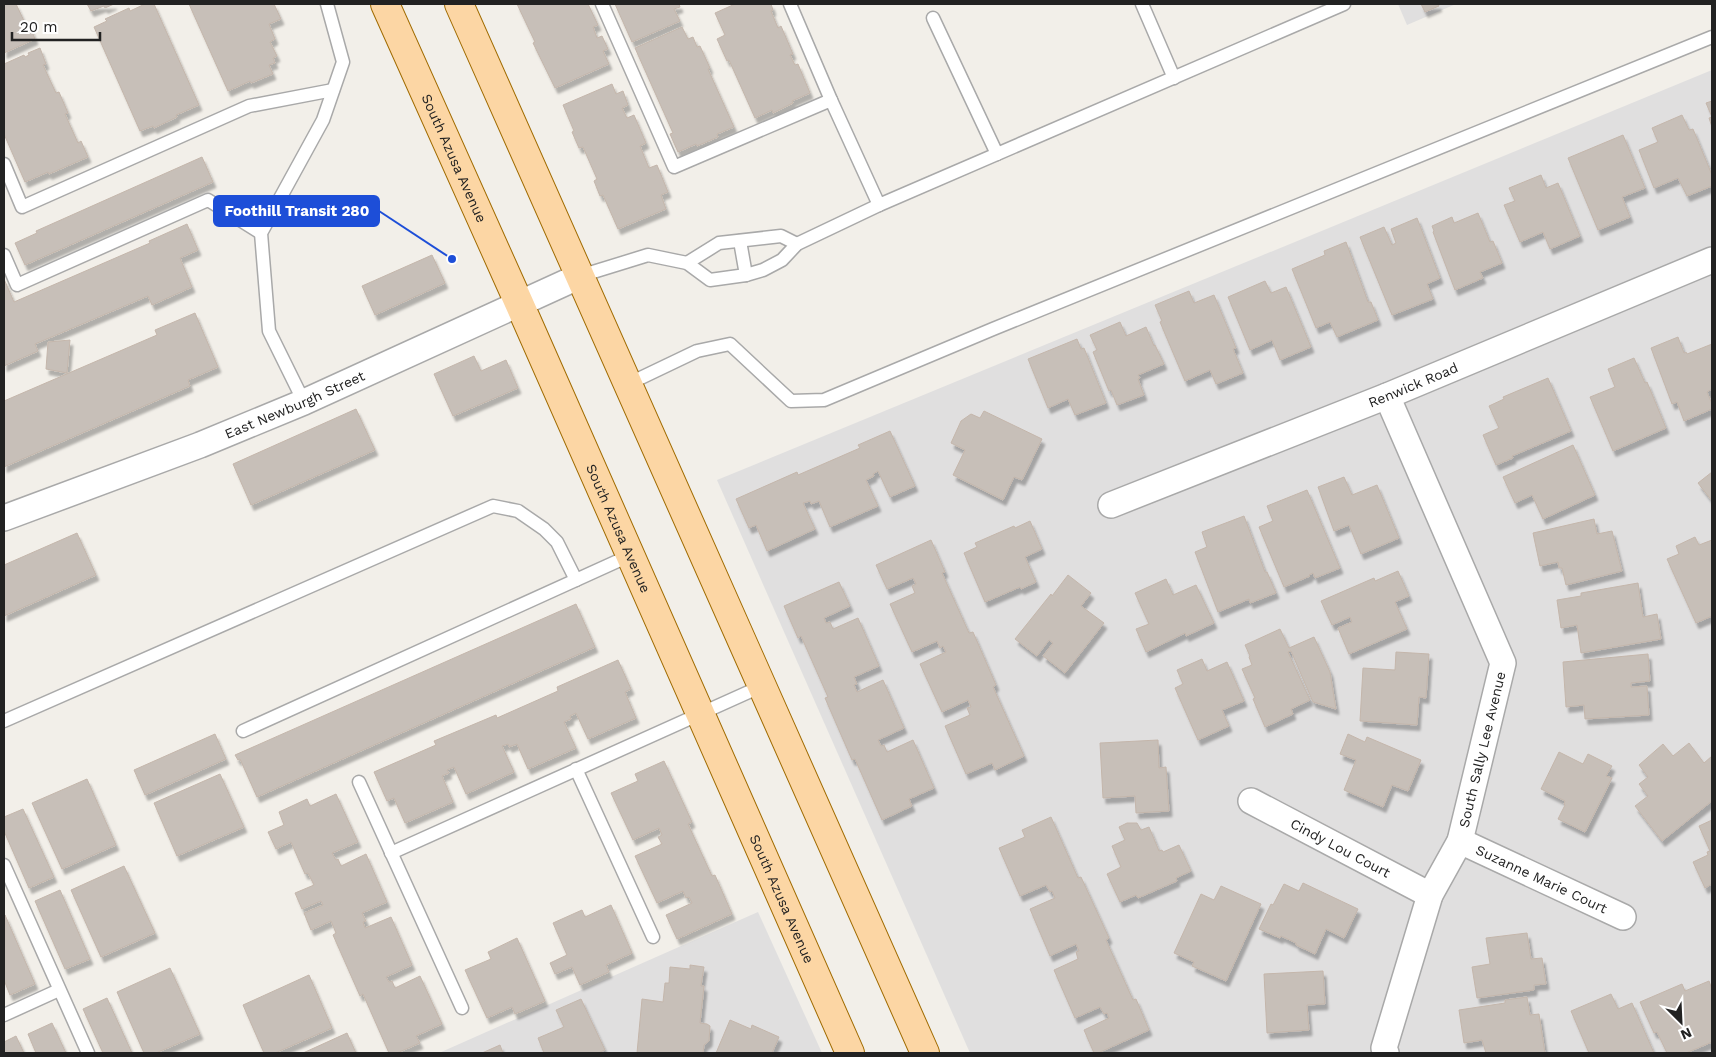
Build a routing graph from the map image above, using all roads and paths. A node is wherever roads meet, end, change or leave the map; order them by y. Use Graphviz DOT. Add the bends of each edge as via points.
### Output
graph roads {
  1 [pos="327,4"];
  2 [pos="385,4"];
  3 [pos="459,4"];
  4 [pos="602,4"];
  5 [pos="790,4"];
  6 [pos="1142,4"];
  7 [pos="1344,4"];
  8 [pos="933,18"];
  9 [pos="1712,37"];
  10 [pos="1174,78"];
  11 [pos="333,90"];
  12 [pos="832,100"];
  13 [pos="997,154"];
  14 [pos="4,164"];
  15 [pos="879,206"];
  16 [pos="261,233"];
  17 [pos="740,241"];
  18 [pos="797,244"];
  19 [pos="4,255"];
  20 [pos="1712,260"];
  21 [pos="687,263"];
  22 [pos="580,276"];
  23 [pos="746,276"];
  24 [pos="519,303"];
  25 [pos="628,384"];
  26 [pos="1387,396"];
  27 [pos="304,402"];
  28 [pos="1111,504"];
  29 [pos="4,518"];
  30 [pos="631,555"];
  31 [pos="576,580"];
  32 [pos="762,686"];
  33 [pos="700,713"];
  34 [pos="4,720"];
  35 [pos="243,730"];
  36 [pos="576,769"];
  37 [pos="359,782"];
  38 [pos="1251,801"];
  39 [pos="1460,841"];
  40 [pos="391,853"];
  41 [pos="4,865"];
  42 [pos="1430,895"];
  43 [pos="1623,917"];
  44 [pos="653,937"];
  45 [pos="60,990"];
  46 [pos="462,1008"];
  47 [pos="4,1015"];
  48 [pos="88,1053"];
  49 [pos="850,1053"];
  50 [pos="924,1053"];
  51 [pos="1386,1053"];
  1 -- 11 [label="lane" via="343,62"];
  2 -- 24 [label="main road, South Azusa Avenue"];
  3 -- 22 [label="main road"];
  4 -- 12 [label="lane" via="674,167"];
  5 -- 12 [label="lane"];
  6 -- 10 [label="lane"];
  7 -- 10 [label="lane"];
  8 -- 13 [label="lane"];
  9 -- 25 [label="lane" via="824,400 791,402 730,344 697,351"];
  10 -- 13 [label="lane"];
  11 -- 14 [label="lane" via="249,106 22,207"];
  11 -- 16 [label="lane" via="323,120"];
  12 -- 15 [label="lane"];
  13 -- 15 [label="lane"];
  15 -- 18 [label="lane"];
  16 -- 19 [label="lane" via="208,200 17,285"];
  16 -- 27 [label="lane" via="269,331"];
  17 -- 18 [label="lane" via="781,236"];
  17 -- 21 [label="lane" via="719,243"];
  17 -- 23 [label="lane"];
  18 -- 23 [label="lane" via="782,260"];
  20 -- 26 [label="street, Renwick Road"];
  21 -- 22 [label="lane" via="648,255"];
  21 -- 23 [label="lane" via="710,280"];
  22 -- 24 [label="street, East Newburgh Street"];
  22 -- 25 [label="main road"];
  24 -- 27 [label="street, East Newburgh Street"];
  24 -- 30 [label="main road, South Azusa Avenue"];
  25 -- 32 [label="main road"];
  26 -- 28 [label="street, Renwick Road"];
  26 -- 39 [label="street, South Sally Lee Avenue" via="1504,663"];
  27 -- 29 [label="street, East Newburgh Street" via="200,445"];
  30 -- 31 [label="lane"];
  30 -- 33 [label="main road, South Azusa Avenue"];
  31 -- 34 [label="lane" via="557,542 544,529 518,511 493,506"];
  31 -- 35 [label="lane"];
  32 -- 33 [label="lane"];
  32 -- 50 [label="main road"];
  33 -- 36 [label="lane"];
  33 -- 49 [label="main road, South Azusa Avenue"];
  36 -- 40 [label="lane"];
  36 -- 44 [label="lane"];
  37 -- 40 [label="lane"];
  38 -- 42 [label="street, Cindy Lou Court"];
  39 -- 42 [label="street, South Sally Lee Avenue"];
  39 -- 43 [label="street, Suzanne Marie Court"];
  40 -- 46 [label="lane"];
  41 -- 45 [label="lane"];
  42 -- 51 [label="street, South Sally Lee Avenue" via="1384,1048"];
  45 -- 47 [label="lane"];
  45 -- 48 [label="lane"];
}
